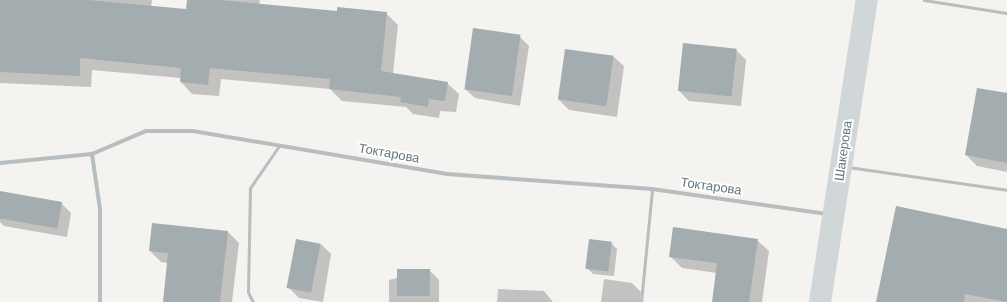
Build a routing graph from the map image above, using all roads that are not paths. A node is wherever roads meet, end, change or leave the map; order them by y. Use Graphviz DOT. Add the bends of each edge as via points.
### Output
graph roads {
  1 [pos="867,0"];
  2 [pos="924,0"];
  3 [pos="1007,13"];
  4 [pos="279,146"];
  5 [pos="92,154"];
  6 [pos="0,163"];
  7 [pos="842,166"];
  8 [pos="652,189"];
  9 [pos="1007,190"];
  10 [pos="835,215"];
  11 [pos="100,302"];
  12 [pos="253,302"];
  13 [pos="641,302"];
  14 [pos="820,302"];
  1 -- 7 [label="street, Шакерова"];
  2 -- 3 [label="lane"];
  4 -- 5 [label="street, Токтарова" via="193,131 146,131"];
  4 -- 8 [label="street, Токтарова" via="447,174"];
  4 -- 12 [label="lane" via="250,188 248,292"];
  5 -- 6 [label="street, Токтарова"];
  5 -- 11 [label="street" via="100,209"];
  7 -- 9 [label="lane"];
  7 -- 10 [label="street, Шакерова"];
  8 -- 10 [label="street, Токтарова"];
  8 -- 13 [label="lane"];
  10 -- 14 [label="street, Шакерова"];
}
